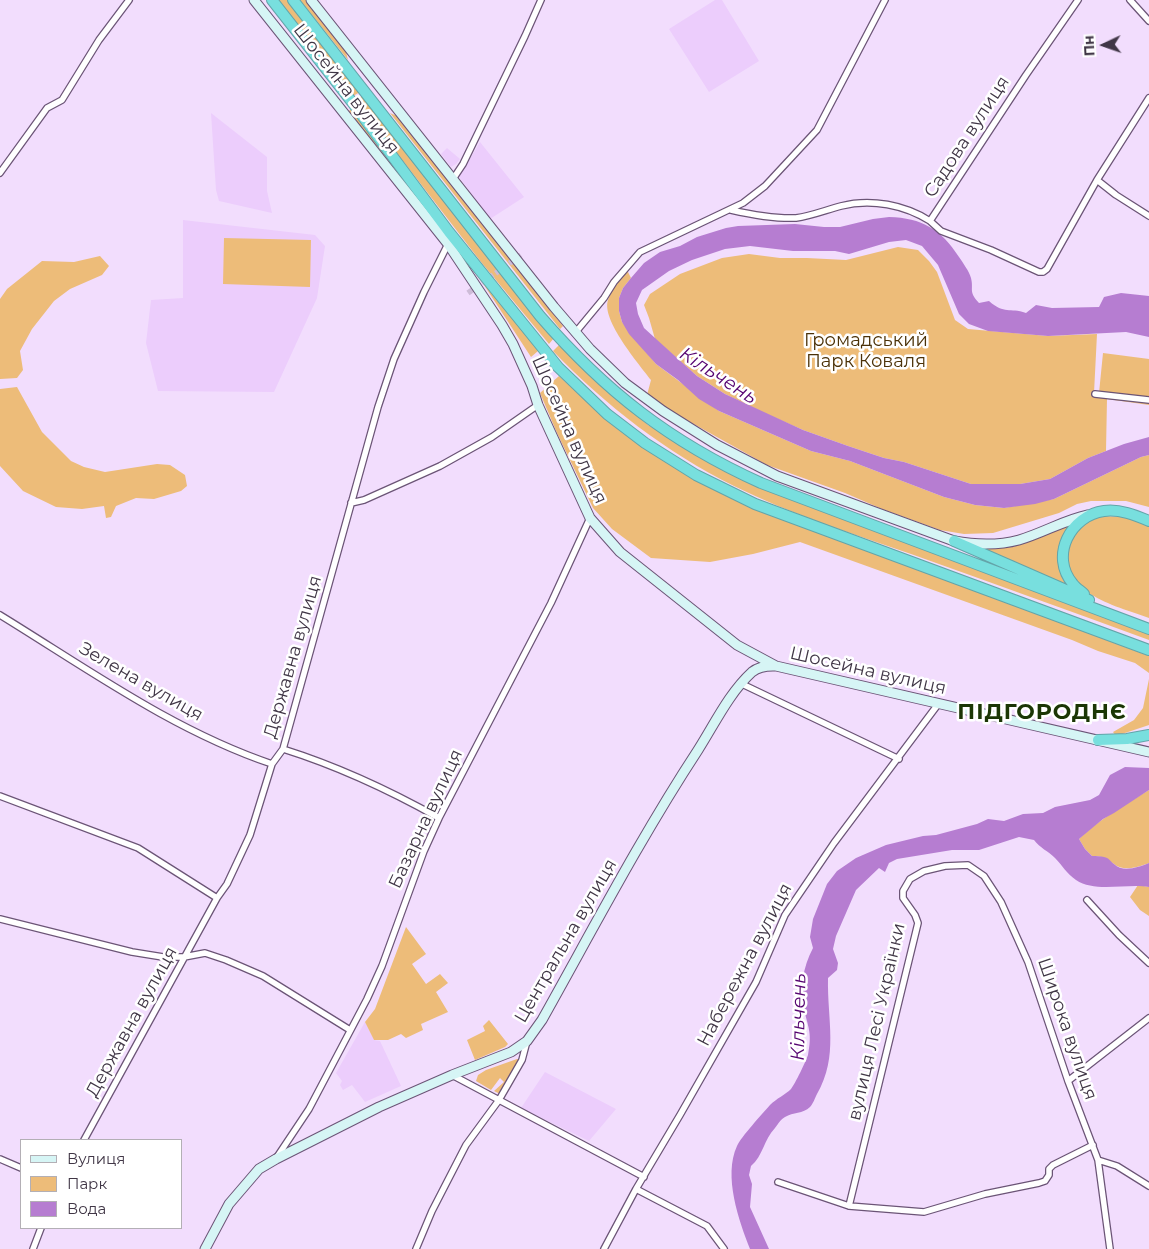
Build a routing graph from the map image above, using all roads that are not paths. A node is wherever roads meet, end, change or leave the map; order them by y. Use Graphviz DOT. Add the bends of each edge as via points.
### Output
graph roads {
  1 [pos="129,0"];
  2 [pos="254,0"];
  3 [pos="272,0"];
  4 [pos="293,0"];
  5 [pos="311,0"];
  6 [pos="541,0"];
  7 [pos="885,0"];
  8 [pos="1078,0"];
  9 [pos="1130,0"];
  10 [pos="1149,21"];
  11 [pos="1149,98"];
  12 [pos="0,173"];
  13 [pos="453,179"];
  14 [pos="1097,180"];
  15 [pos="731,210"];
  16 [pos="1149,216"];
  17 [pos="930,221"];
  18 [pos="448,244"];
  19 [pos="575,333"];
  20 [pos="1094,394"];
  21 [pos="1149,400"];
  22 [pos="538,405"];
  23 [pos="351,503"];
  24 [pos="1093,513"];
  25 [pos="590,518"];
  26 [pos="1149,521"];
  27 [pos="954,541"];
  28 [pos="1093,602"];
  29 [pos="0,615"];
  30 [pos="1136,624"];
  31 [pos="1149,629"];
  32 [pos="1149,650"];
  33 [pos="776,666"];
  34 [pos="742,684"];
  35 [pos="939,703"];
  36 [pos="1149,735"];
  37 [pos="1098,740"];
  38 [pos="283,749"];
  39 [pos="1149,752"];
  40 [pos="899,758"];
  41 [pos="272,764"];
  42 [pos="0,796"];
  43 [pos="439,818"];
  44 [pos="968,865"];
  45 [pos="217,898"];
  46 [pos="1087,900"];
  47 [pos="0,919"];
  48 [pos="184,958"];
  49 [pos="1149,963"];
  50 [pos="1149,1018"];
  51 [pos="350,1030"];
  52 [pos="527,1041"];
  53 [pos="452,1075"];
  54 [pos="1068,1082"];
  55 [pos="498,1100"];
  56 [pos="85,1139"];
  57 [pos="1093,1145"];
  58 [pos="0,1159"];
  59 [pos="276,1159"];
  60 [pos="1098,1160"];
  61 [pos="20,1168"];
  62 [pos="644,1177"];
  63 [pos="778,1182"];
  64 [pos="1149,1186"];
  65 [pos="636,1189"];
  66 [pos="849,1206"];
  67 [pos="41,1229"];
  68 [pos="33,1249"];
  69 [pos="205,1249"];
  70 [pos="416,1249"];
  71 [pos="604,1249"];
  72 [pos="724,1249"];
  73 [pos="1110,1249"];
  1 -- 12 [label="street" via="99,40 62,100 48,108"];
  2 -- 18 [label="street, Шосейна вулиця"];
  3 -- 32 [label="highway" via="545,353 592,400 638,438 696,475 755,504"];
  4 -- 30 [label="highway" via="545,322 594,374 650,421 708,458 761,483"];
  5 -- 13 [label="street, Шосейна вулиця"];
  6 -- 13 [label="street"];
  7 -- 15 [label="street" via="817,130 765,186"];
  8 -- 17 [label="street, Садова вулиця"];
  9 -- 10 [label="street"];
  11 -- 14 [label="street"];
  13 -- 19 [label="street, Шосейна вулиця"];
  14 -- 16 [label="street"];
  14 -- 17 [label="street" via="1044,272 941,231"];
  15 -- 17 [label="street, Садова вулиця" via="769,218 790,218 856,203 872,203 904,208"];
  15 -- 19 [label="street" via="640,252"];
  18 -- 22 [label="street, Шосейна вулиця" via="513,344"];
  18 -- 23 [label="street, Державна вулиця" via="394,359"];
  19 -- 27 [label="street, Шосейна вулиця" via="625,383 717,445 777,476"];
  20 -- 21 [label="street"];
  22 -- 23 [label="street" via="492,437 440,466"];
  22 -- 25 [label="street, Шосейна вулиця"];
  23 -- 38 [label="street, Державна вулиця"];
  24 -- 26 [label="highway" via="1118,511"];
  24 -- 27 [label="street, Шосейна вулиця" via="1020,540 981,545"];
  24 -- 28 [label="highway" via="1071,531 1064,557 1066,571 1073,584"];
  25 -- 33 [label="street, Шосейна вулиця" via="620,552 674,596 737,645"];
  25 -- 43 [label="street, Базарна вулиця" via="550,604"];
  27 -- 28 [label="highway"];
  28 -- 30 [label="highway"];
  29 -- 41 [label="street, Зелена вулиця" via="166,718"];
  30 -- 31 [label="highway"];
  33 -- 34 [label="street, Центральна вулиця" via="764,666 753,671"];
  33 -- 35 [label="street, Шосейна вулиця"];
  34 -- 40 [label="street"];
  34 -- 52 [label="street, Центральна вулиця" via="637,849 542,1020"];
  35 -- 37 [label="street, Шосейна вулиця"];
  35 -- 40 [label="street, Набережна вулиця"];
  36 -- 37 [label="highway"];
  37 -- 39 [label="street, Шосейна вулиця"];
  38 -- 41 [label="street, Державна вулиця"];
  38 -- 43 [label="street" via="405,798"];
  40 -- 62 [label="street, Набережна вулиця" via="785,915 756,982"];
  41 -- 45 [label="street, Державна вулиця" via="250,834"];
  42 -- 45 [label="street" via="138,848"];
  43 -- 51 [label="street, Базарна вулиця" via="382,966"];
  44 -- 54 [label="street, Широка вулиця" via="984,876 1001,902 1028,962"];
  44 -- 66 [label="street, вулиця Лесі Українки" via="924,871 910,880 903,891 903,898 918,924"];
  45 -- 48 [label="street, Державна вулиця"];
  46 -- 49 [label="street"];
  47 -- 48 [label="street" via="132,952"];
  48 -- 51 [label="street" via="205,954 226,960 262,976"];
  48 -- 56 [label="street, Державна вулиця"];
  50 -- 54 [label="street"];
  51 -- 59 [label="street, Базарна вулиця" via="309,1109"];
  52 -- 53 [label="street, Центральна вулиця" via="511,1052"];
  52 -- 55 [label="street" via="522,1060"];
  53 -- 55 [label="street"];
  53 -- 59 [label="street, Центральна вулиця" via="379,1107"];
  54 -- 57 [label="street, Широка вулиця"];
  55 -- 62 [label="street"];
  55 -- 70 [label="street" via="466,1145"];
  57 -- 60 [label="street, Широка вулиця"];
  57 -- 66 [label="street" via="1053,1165 1045,1181 1032,1186 986,1194 924,1212"];
  58 -- 61 [label="street"];
  59 -- 69 [label="street, Центральна вулиця" via="259,1170 239,1191"];
  60 -- 64 [label="street" via="1117,1166"];
  60 -- 73 [label="street, Широка вулиця"];
  62 -- 65 [label="street, Набережна вулиця"];
  63 -- 66 [label="street"];
  65 -- 71 [label="street, Набережна вулиця"];
  65 -- 72 [label="street" via="707,1226"];
  67 -- 68 [label="street"];
}
